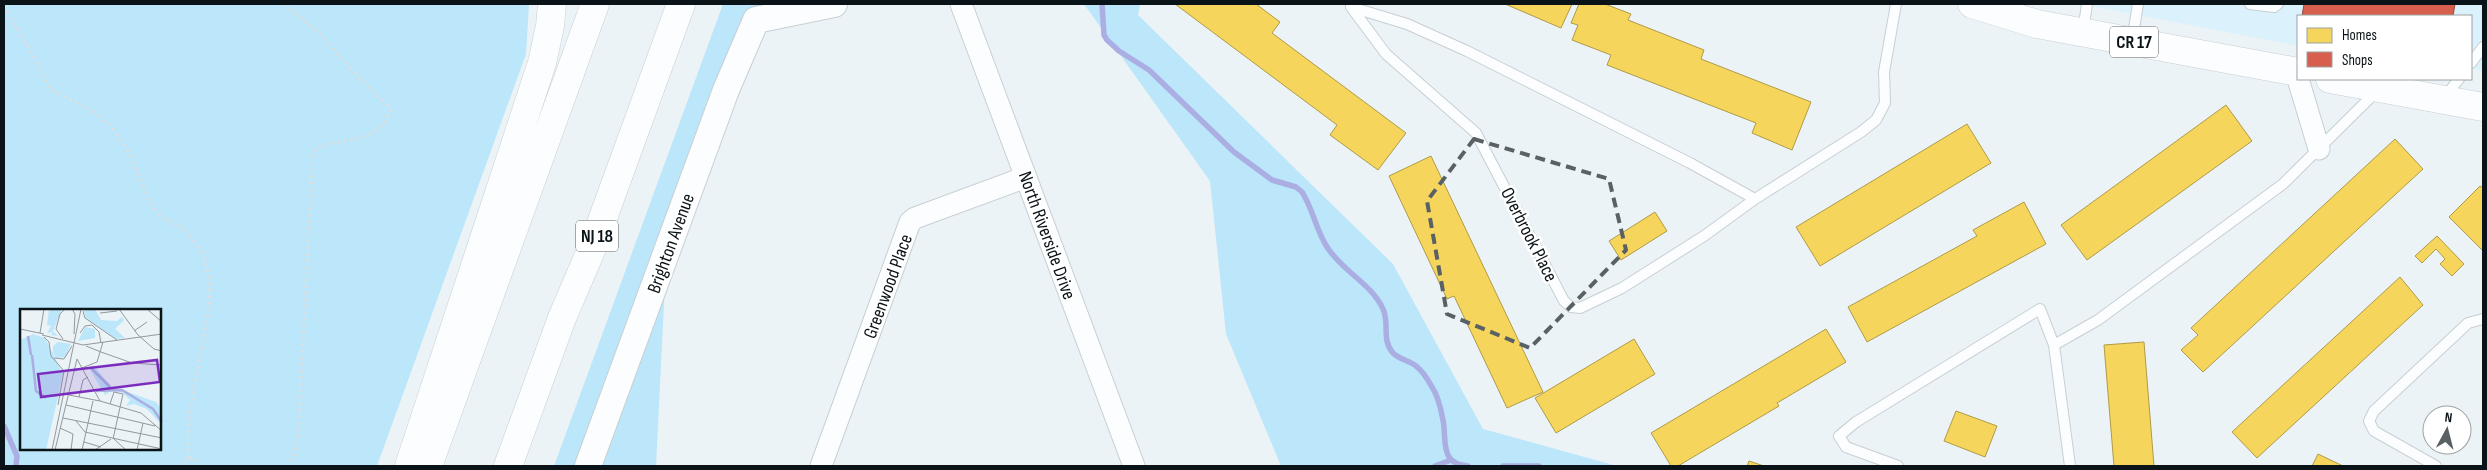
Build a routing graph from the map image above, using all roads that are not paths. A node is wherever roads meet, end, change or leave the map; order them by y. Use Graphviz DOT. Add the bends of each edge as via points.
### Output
graph roads {
  1 [pos="552,4"];
  2 [pos="595,4"];
  3 [pos="681,4"];
  4 [pos="834,4"];
  5 [pos="961,4"];
  6 [pos="1896,4"];
  7 [pos="2087,4"];
  8 [pos="2138,4"];
  9 [pos="2250,4"];
  10 [pos="2278,4"];
  11 [pos="1348,5"];
  12 [pos="1978,5"];
  13 [pos="758,12"];
  14 [pos="2082,33"];
  15 [pos="2132,42"];
  16 [pos="2483,46"];
  17 [pos="2472,62"];
  18 [pos="2297,75"];
  19 [pos="2299,80"];
  20 [pos="2335,80"];
  21 [pos="2458,80"];
  22 [pos="2380,89"];
  23 [pos="2443,100"];
  24 [pos="2483,107"];
  25 [pos="2319,149"];
  26 [pos="1026,177"];
  27 [pos="1755,199"];
  28 [pos="2483,319"];
  29 [pos="2054,345"];
  30 [pos="409,466"];
  31 [pos="428,466"];
  32 [pos="508,466"];
  33 [pos="588,466"];
  34 [pos="821,466"];
  35 [pos="1134,466"];
  36 [pos="1898,466"];
  37 [pos="2070,466"];
  38 [pos="2436,466"];
  1 -- 30 [label="main road" via="542,63"];
  2 -- 31 [label="main road"];
  3 -- 32 [label="main road, NJ 18"];
  4 -- 13 [label="street, Brighton Avenue"];
  5 -- 26 [label="street, North Riverside Drive"];
  6 -- 27 [label="lane" via="1884,72 1885,103 1876,120"];
  7 -- 14 [label="lane"];
  8 -- 15 [label="lane"];
  9 -- 10 [label="lane" via="2274,7"];
  11 -- 27 [label="lane" via="1408,24 1467,51"];
  11 -- 27 [label="lane, Overbrook Place" via="1386,54 1476,133 1564,301 1571,307 1580,308 1622,288"];
  12 -- 14 [label="main road, CR 17" via="2037,24"];
  13 -- 33 [label="street, Brighton Avenue" via="726,90"];
  14 -- 15 [label="main road, CR 17"];
  15 -- 18 [label="main road, CR 17"];
  16 -- 17 [label="lane"];
  19 -- 25 [label="street"];
  20 -- 22 [label="main road"];
  21 -- 23 [label="lane"];
  22 -- 23 [label="main road"];
  22 -- 25 [label="lane"];
  23 -- 24 [label="main road"];
  25 -- 29 [label="lane" via="2283,184 2098,320"];
  26 -- 34 [label="street, Greenwood Place" via="910,222"];
  26 -- 35 [label="street, North Riverside Drive"];
  28 -- 38 [label="lane" via="2468,323 2374,411 2369,421 2374,431"];
  29 -- 36 [label="lane" via="2040,309 1856,422 1839,436 1846,447"];
  29 -- 37 [label="lane"];
}
